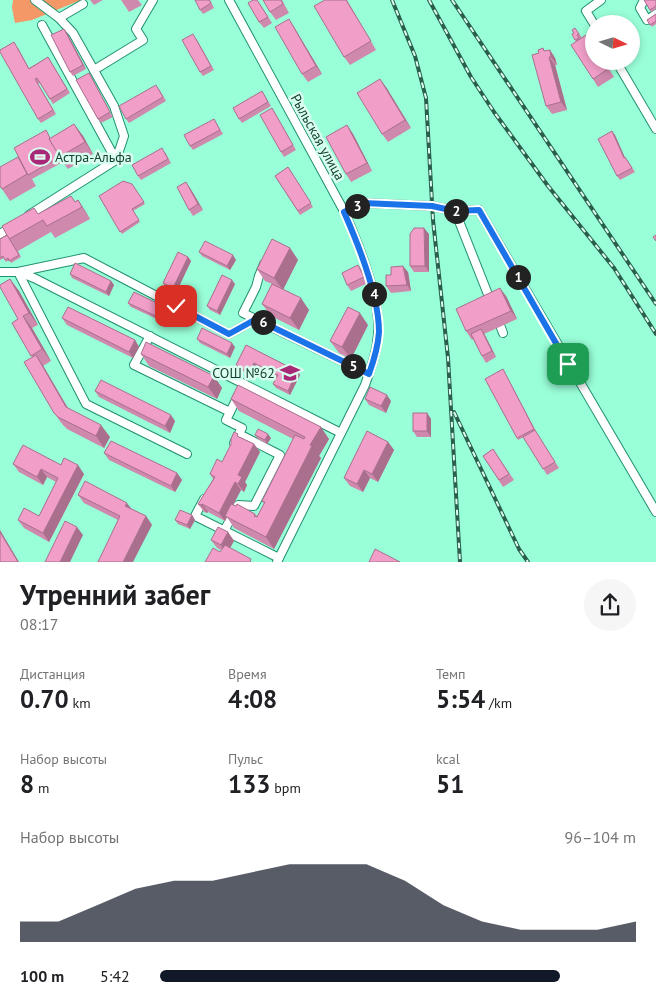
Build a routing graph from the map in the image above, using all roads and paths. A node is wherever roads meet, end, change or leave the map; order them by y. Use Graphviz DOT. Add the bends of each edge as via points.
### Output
graph roads {
  1 [pos="36,0"];
  2 [pos="153,0"];
  3 [pos="228,0"];
  4 [pos="602,0"];
  5 [pos="644,0"];
  6 [pos="83,4"];
  7 [pos="656,14"];
  8 [pos="589,15"];
  9 [pos="59,18"];
  10 [pos="42,26"];
  11 [pos="94,70"];
  12 [pos="621,70"];
  13 [pos="656,129"];
  14 [pos="116,160"];
  15 [pos="455,211"];
  16 [pos="344,212"];
  17 [pos="25,218"];
  18 [pos="16,224"];
  19 [pos="0,234"];
  20 [pos="266,259"];
  21 [pos="0,272"];
  22 [pos="18,272"];
  23 [pos="256,319"];
  24 [pos="503,333"];
  25 [pos="150,336"];
  26 [pos="369,374"];
  27 [pos="244,384"];
  28 [pos="230,412"];
  29 [pos="342,433"];
  30 [pos="239,434"];
  31 [pos="230,450"];
  32 [pos="187,454"];
  33 [pos="208,492"];
  34 [pos="656,512"];
  35 [pos="224,531"];
  36 [pos="278,560"];
  1 -- 9 [label="street"];
  2 -- 11 [label="street" via="136,29 142,40"];
  3 -- 16 [label="street, Рыльская улица"];
  4 -- 8 [label="street" via="586,10"];
  5 -- 7 [label="street" via="640,8 647,20"];
  6 -- 9 [label="street"];
  9 -- 11 [label="street" via="73,32"];
  10 -- 14 [label="street"];
  11 -- 14 [label="street" via="114,106 124,136"];
  12 -- 13 [label="street"];
  14 -- 17 [label="street"];
  15 -- 16 [label="street" via="432,206 363,203"];
  15 -- 24 [label="street"];
  15 -- 34 [label="street" via="479,210"];
  16 -- 26 [label="street, Рыльская улица" via="374,295 379,332"];
  18 -- 19 [label="street"];
  20 -- 23 [label="street" via="243,313"];
  21 -- 22 [label="street"];
  22 -- 23 [label="street" via="84,258 229,334"];
  22 -- 25 [label="street"];
  22 -- 32 [label="street" via="86,404"];
  23 -- 26 [label="street"];
  25 -- 27 [label="street"];
  25 -- 28 [label="street" via="134,366"];
  26 -- 29 [label="street, Рыльская улица"];
  27 -- 28 [label="street"];
  27 -- 29 [label="street"];
  28 -- 30 [label="street" via="226,420 242,428"];
  29 -- 36 [label="street, Рыльская улица"];
  30 -- 31 [label="street"];
  30 -- 35 [label="street" via="280,455 254,506 238,505"];
  33 -- 35 [label="street" via="195,516"];
  35 -- 36 [label="street"];
}
